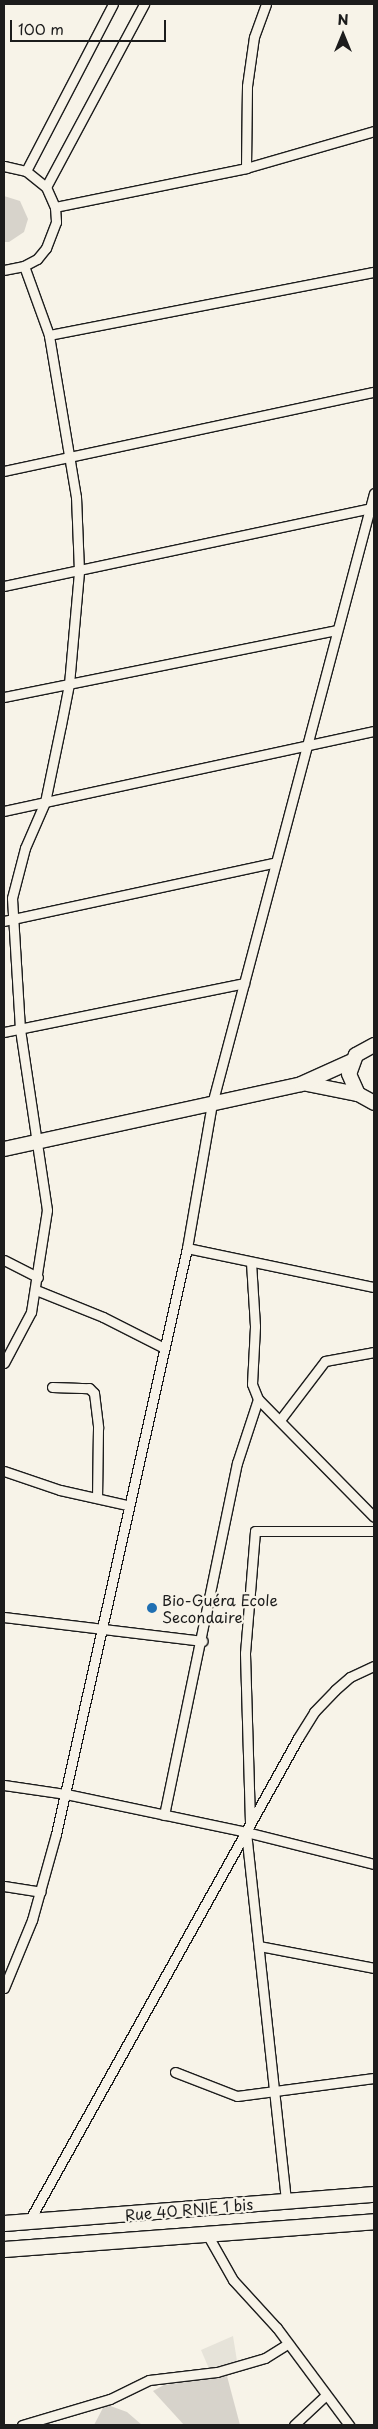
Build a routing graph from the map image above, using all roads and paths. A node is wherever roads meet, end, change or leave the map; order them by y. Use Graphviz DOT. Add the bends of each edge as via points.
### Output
graph roads {
  1 [pos="113,4"];
  2 [pos="144,4"];
  3 [pos="266,4"];
  4 [pos="374,131"];
  5 [pos="4,166"];
  6 [pos="246,168"];
  7 [pos="26,171"];
  8 [pos="46,187"];
  9 [pos="55,207"];
  10 [pos="24,266"];
  11 [pos="4,270"];
  12 [pos="374,272"];
  13 [pos="49,335"];
  14 [pos="374,392"];
  15 [pos="69,458"];
  16 [pos="4,471"];
  17 [pos="374,492"];
  18 [pos="370,508"];
  19 [pos="78,571"];
  20 [pos="4,586"];
  21 [pos="335,630"];
  22 [pos="69,684"];
  23 [pos="4,697"];
  24 [pos="374,731"];
  25 [pos="308,743"];
  26 [pos="44,802"];
  27 [pos="4,811"];
  28 [pos="276,862"];
  29 [pos="8,920"];
  30 [pos="244,983"];
  31 [pos="20,1029"];
  32 [pos="4,1032"];
  33 [pos="374,1038"];
  34 [pos="374,1045"];
  35 [pos="352,1061"];
  36 [pos="302,1084"];
  37 [pos="358,1094"];
  38 [pos="374,1102"];
  39 [pos="212,1104"];
  40 [pos="39,1142"];
  41 [pos="4,1149"];
  42 [pos="187,1248"];
  43 [pos="4,1260"];
  44 [pos="251,1263"];
  45 [pos="38,1277"];
  46 [pos="374,1287"];
  47 [pos="36,1290"];
  48 [pos="164,1348"];
  49 [pos="374,1352"];
  50 [pos="4,1364"];
  51 [pos="52,1387"];
  52 [pos="258,1399"];
  53 [pos="280,1420"];
  54 [pos="4,1471"];
  55 [pos="97,1498"];
  56 [pos="127,1505"];
  57 [pos="374,1517"];
  58 [pos="374,1531"];
  59 [pos="4,1617"];
  60 [pos="100,1628"];
  61 [pos="203,1641"];
  62 [pos="374,1666"];
  63 [pos="4,1785"];
  64 [pos="66,1794"];
  65 [pos="164,1814"];
  66 [pos="250,1822"];
  67 [pos="246,1832"];
  68 [pos="374,1864"];
  69 [pos="4,1886"];
  70 [pos="40,1892"];
  71 [pos="259,1946"];
  72 [pos="374,1968"];
  73 [pos="4,1988"];
  74 [pos="175,2072"];
  75 [pos="374,2078"];
  76 [pos="274,2092"];
  77 [pos="374,2194"];
  78 [pos="286,2201"];
  79 [pos="29,2221"];
  80 [pos="374,2221"];
  81 [pos="4,2223"];
  82 [pos="207,2234"];
  83 [pos="4,2249"];
  84 [pos="286,2345"];
  85 [pos="326,2396"];
  86 [pos="22,2425"];
  87 [pos="294,2425"];
  88 [pos="349,2425"];
  1 -- 7 [label="street"];
  2 -- 8 [label="street"];
  3 -- 6 [label="street" via="254,37 247,86"];
  4 -- 6 [label="street"];
  5 -- 7 [label="street"];
  6 -- 9 [label="street"];
  7 -- 8 [label="street"];
  8 -- 9 [label="street"];
  9 -- 10 [label="street" via="54,229 46,248"];
  10 -- 11 [label="street"];
  10 -- 13 [label="street"];
  12 -- 13 [label="street"];
  13 -- 15 [label="street"];
  14 -- 15 [label="street"];
  15 -- 16 [label="street"];
  15 -- 19 [label="street" via="78,518"];
  17 -- 18 [label="street"];
  18 -- 19 [label="street"];
  18 -- 21 [label="street"];
  19 -- 20 [label="street"];
  19 -- 22 [label="street"];
  21 -- 22 [label="street"];
  21 -- 25 [label="street"];
  22 -- 23 [label="street"];
  22 -- 26 [label="street"];
  24 -- 25 [label="street"];
  25 -- 26 [label="street"];
  25 -- 28 [label="street"];
  26 -- 27 [label="street"];
  26 -- 29 [label="street" via="20,864"];
  28 -- 29 [label="street"];
  28 -- 30 [label="street"];
  29 -- 31 [label="street"];
  30 -- 31 [label="street"];
  30 -- 39 [label="street"];
  31 -- 32 [label="street"];
  31 -- 40 [label="street"];
  33 -- 34 [label="main road"];
  34 -- 35 [label="main road" via="361,1050"];
  35 -- 36 [label="main road"];
  35 -- 37 [label="main road" via="350,1078"];
  36 -- 37 [label="main road"];
  36 -- 39 [label="main road"];
  37 -- 38 [label="main road"];
  39 -- 40 [label="main road"];
  39 -- 42 [label="street"];
  40 -- 41 [label="main road"];
  40 -- 45 [label="street" via="47,1210"];
  42 -- 44 [label="street"];
  42 -- 48 [label="street"];
  43 -- 45 [label="street"];
  44 -- 46 [label="street"];
  44 -- 52 [label="street" via="255,1326 252,1384"];
  45 -- 47 [label="street"];
  47 -- 48 [label="street" via="103,1317"];
  47 -- 50 [label="street" via="23,1330"];
  48 -- 56 [label="street"];
  49 -- 53 [label="street" via="326,1361"];
  51 -- 55 [label="street" via="89,1388 94,1393 98,1428"];
  52 -- 53 [label="street"];
  52 -- 61 [label="street" via="237,1463"];
  53 -- 57 [label="street"];
  54 -- 55 [label="street"];
  55 -- 56 [label="street"];
  56 -- 60 [label="street"];
  58 -- 66 [label="street" via="255,1531 245,1653"];
  59 -- 60 [label="street"];
  60 -- 61 [label="street"];
  60 -- 64 [label="street"];
  61 -- 65 [label="street"];
  62 -- 66 [label="street" via="350,1677 314,1712"];
  63 -- 64 [label="street"];
  64 -- 65 [label="street"];
  64 -- 70 [label="street"];
  65 -- 67 [label="street"];
  66 -- 67 [label="street"];
  67 -- 68 [label="street"];
  67 -- 71 [label="street"];
  67 -- 79 [label="street"];
  69 -- 70 [label="street"];
  70 -- 73 [label="street"];
  71 -- 72 [label="street"];
  71 -- 76 [label="street"];
  74 -- 76 [label="street" via="236,2096"];
  75 -- 76 [label="street"];
  76 -- 78 [label="street"];
  77 -- 78 [label="main road, Rue 40 RNIE 1 bis"];
  78 -- 79 [label="main road, Rue 40 RNIE 1 bis"];
  79 -- 81 [label="main road, Rue 40 RNIE 1 bis"];
  80 -- 82 [label="main road, Rue 40 RNIE 1 bis"];
  82 -- 83 [label="main road, Rue 40 RNIE 1 bis"];
  82 -- 84 [label="street" via="232,2280 278,2328"];
  84 -- 85 [label="street"];
  84 -- 86 [label="street" via="265,2358 217,2372 149,2380 110,2398"];
  85 -- 87 [label="street"];
  85 -- 88 [label="street"];
}
